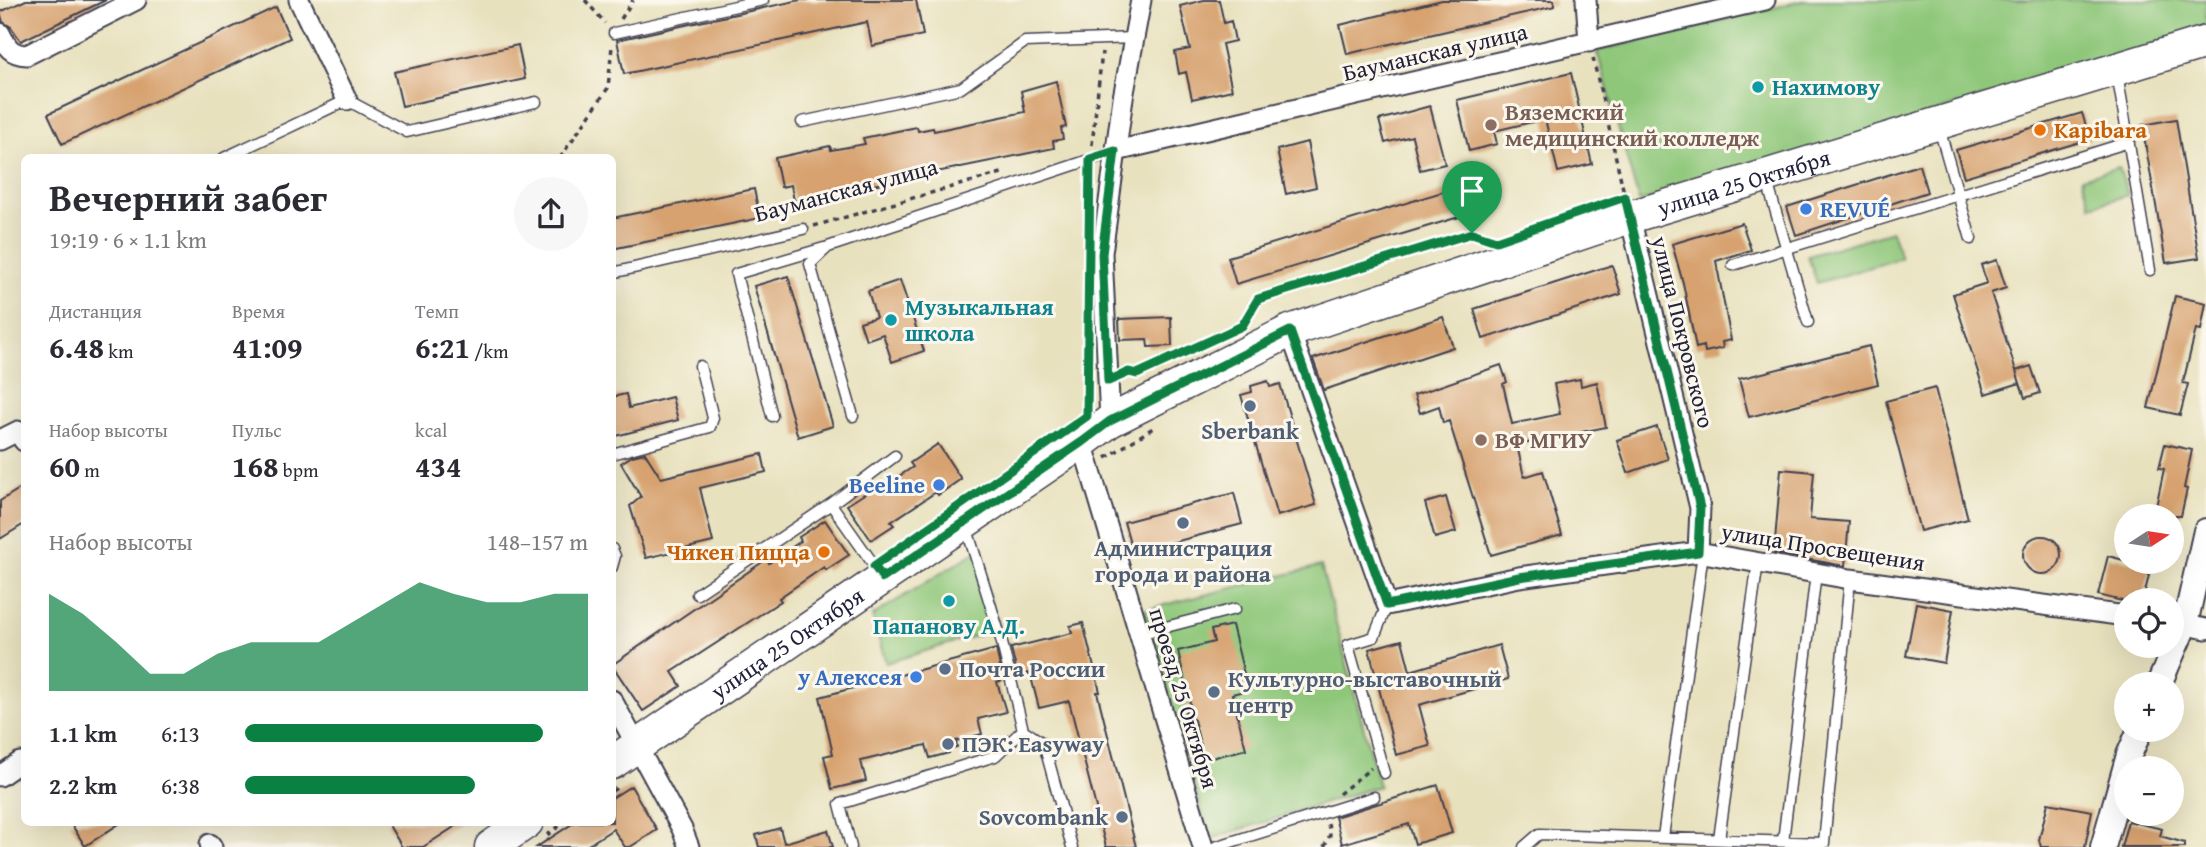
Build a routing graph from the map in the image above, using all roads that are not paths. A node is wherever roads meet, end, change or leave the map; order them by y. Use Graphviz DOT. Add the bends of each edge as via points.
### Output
graph roads {
  1 [pos="136,0"];
  2 [pos="299,0"];
  3 [pos="763,0"];
  4 [pos="1141,0"];
  5 [pos="1586,0"];
  6 [pos="1765,0"];
  7 [pos="0,33"];
  8 [pos="614,33"];
  9 [pos="1134,38"];
  10 [pos="1589,42"];
  11 [pos="2206,42"];
  12 [pos="2116,69"];
  13 [pos="347,100"];
  14 [pos="537,102"];
  15 [pos="802,122"];
  16 [pos="1937,124"];
  17 [pos="2129,142"];
  18 [pos="1115,151"];
  19 [pos="232,154"];
  20 [pos="1766,176"];
  21 [pos="1958,195"];
  22 [pos="1630,217"];
  23 [pos="803,229"];
  24 [pos="1971,239"];
  25 [pos="828,247"];
  26 [pos="1786,248"];
  27 [pos="1733,265"];
  28 [pos="2150,270"];
  29 [pos="616,272"];
  30 [pos="1808,322"];
  31 [pos="1290,331"];
  32 [pos="700,366"];
  33 [pos="772,416"];
  34 [pos="853,416"];
  35 [pos="1093,426"];
  36 [pos="21,436"];
  37 [pos="0,440"];
  38 [pos="616,453"];
  39 [pos="895,456"];
  40 [pos="831,504"];
  41 [pos="965,522"];
  42 [pos="2206,531"];
  43 [pos="1701,552"];
  44 [pos="1758,562"];
  45 [pos="1816,573"];
  46 [pos="883,578"];
  47 [pos="1850,579"];
  48 [pos="697,594"];
  49 [pos="1387,605"];
  50 [pos="1235,609"];
  51 [pos="2114,614"];
  52 [pos="2188,625"];
  53 [pos="1139,634"];
  54 [pos="2165,672"];
  55 [pos="616,718"];
  56 [pos="1023,730"];
  57 [pos="2135,742"];
  58 [pos="624,755"];
  59 [pos="20,762"];
  60 [pos="1384,773"];
  61 [pos="0,776"];
  62 [pos="1374,797"];
  63 [pos="521,826"];
  64 [pos="1663,837"];
  65 [pos="1719,839"];
  66 [pos="1783,841"];
  67 [pos="491,847"];
  68 [pos="689,847"];
  69 [pos="851,847"];
  70 [pos="1072,847"];
  71 [pos="1203,847"];
  72 [pos="1214,847"];
  73 [pos="1524,847"];
  74 [pos="2103,847"];
  1 -- 7 [label="street" via="27,55 11,50"];
  2 -- 13 [label="street"];
  3 -- 8 [label="lane"];
  4 -- 9 [label="street, проезд 25 Октября"];
  5 -- 10 [label="street"];
  6 -- 10 [label="street, Бауманская улица"];
  9 -- 15 [label="lane" via="1025,42 961,88"];
  9 -- 18 [label="street, проезд 25 Октября"];
  10 -- 18 [label="street, Бауманская улица"];
  11 -- 12 [label="main road, улица 25 Октября"];
  12 -- 16 [label="main road, улица 25 Октября"];
  12 -- 17 [label="lane"];
  13 -- 14 [label="lane" via="407,132"];
  13 -- 19 [label="lane"];
  16 -- 20 [label="main road, улица 25 Октября"];
  16 -- 21 [label="lane"];
  17 -- 21 [label="lane"];
  17 -- 28 [label="lane"];
  18 -- 25 [label="lane"];
  18 -- 35 [label="street, проезд 25 Октября" via="1102,254"];
  20 -- 22 [label="main road, улица 25 Октября"];
  20 -- 26 [label="lane"];
  21 -- 24 [label="lane"];
  21 -- 26 [label="lane"];
  22 -- 31 [label="main road, улица 25 Октября"];
  22 -- 43 [label="street, улица Покровского" via="1700,508"];
  23 -- 29 [label="lane, Бауманская улица"];
  25 -- 33 [label="lane" via="736,274"];
  25 -- 34 [label="lane" via="810,264"];
  26 -- 27 [label="lane"];
  26 -- 30 [label="lane"];
  31 -- 35 [label="main road, улица 25 Октября"];
  31 -- 49 [label="street"];
  32 -- 38 [label="lane" via="713,418 710,427"];
  35 -- 41 [label="main road, улица 25 Октября"];
  35 -- 53 [label="street, проезд 25 Октября"];
  36 -- 37 [label="street" via="18,431"];
  39 -- 40 [label="lane"];
  40 -- 46 [label="lane"];
  40 -- 48 [label="lane"];
  41 -- 46 [label="main road, улица 25 Октября"];
  41 -- 56 [label="lane"];
  42 -- 52 [label="street"];
  43 -- 44 [label="street, улица Просвещения"];
  43 -- 49 [label="street, улица Просвещения" via="1519,577"];
  43 -- 64 [label="lane"];
  44 -- 45 [label="street, улица Просвещения"];
  44 -- 65 [label="lane"];
  45 -- 47 [label="street, улица Просвещения"];
  45 -- 66 [label="lane"];
  46 -- 58 [label="main road, улица 25 Октября"];
  47 -- 51 [label="street, улица Просвещения"];
  47 -- 66 [label="lane" via="1824,843"];
  49 -- 60 [label="lane" via="1374,637 1348,645"];
  50 -- 53 [label="lane"];
  52 -- 54 [label="street"];
  53 -- 71 [label="street, проезд 25 Октября"];
  55 -- 58 [label="street"];
  56 -- 69 [label="lane" via="995,756 840,804"];
  56 -- 70 [label="lane" via="1044,744"];
  57 -- 74 [label="street"];
  58 -- 68 [label="street" via="682,829"];
  59 -- 61 [label="street"];
  62 -- 72 [label="lane"];
  63 -- 67 [label="main road"];
  64 -- 65 [label="lane"];
  64 -- 73 [label="lane" via="1539,834"];
  65 -- 66 [label="lane"];
}
